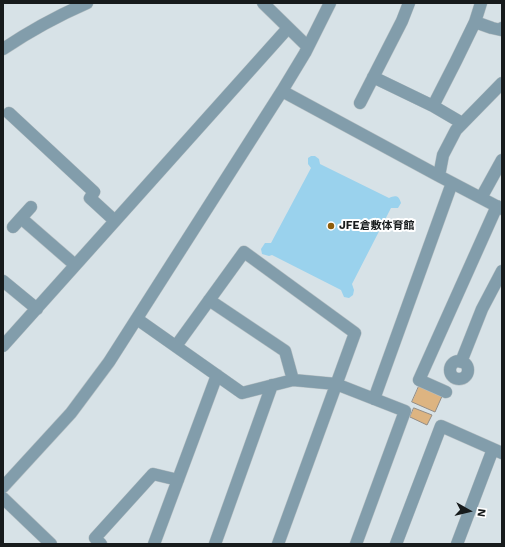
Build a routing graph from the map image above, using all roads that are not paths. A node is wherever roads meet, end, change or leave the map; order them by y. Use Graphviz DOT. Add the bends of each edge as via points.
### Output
graph roads {
  1 [pos="87,3"];
  2 [pos="263,3"];
  3 [pos="330,3"];
  4 [pos="409,3"];
  5 [pos="481,3"];
  6 [pos="475,22"];
  7 [pos="288,28"];
  8 [pos="502,28"];
  9 [pos="308,47"];
  10 [pos="3,49"];
  11 [pos="373,77"];
  12 [pos="502,83"];
  13 [pos="282,91"];
  14 [pos="360,103"];
  15 [pos="433,106"];
  16 [pos="9,113"];
  17 [pos="462,123"];
  18 [pos="502,160"];
  19 [pos="439,176"];
  20 [pos="452,183"];
  21 [pos="481,198"];
  22 [pos="31,207"];
  23 [pos="500,207"];
  24 [pos="21,218"];
  25 [pos="115,221"];
  26 [pos="13,226"];
  27 [pos="76,265"];
  28 [pos="502,271"];
  29 [pos="3,281"];
  30 [pos="209,300"];
  31 [pos="36,309"];
  32 [pos="137,319"];
  33 [pos="3,346"];
  34 [pos="176,346"];
  35 [pos="461,362"];
  36 [pos="216,375"];
  37 [pos="293,380"];
  38 [pos="336,384"];
  39 [pos="272,385"];
  40 [pos="446,392"];
  41 [pos="374,399"];
  42 [pos="497,450"];
  43 [pos="178,480"];
  44 [pos="3,487"];
  45 [pos="3,498"];
  46 [pos="51,544"];
  47 [pos="101,544"];
  48 [pos="154,544"];
  49 [pos="215,544"];
  50 [pos="278,544"];
  51 [pos="356,544"];
  52 [pos="396,544"];
  53 [pos="457,544"];
  1 -- 10 [label="street" via="37,27"];
  2 -- 7 [label="street"];
  3 -- 9 [label="street"];
  4 -- 11 [label="street"];
  5 -- 6 [label="street"];
  6 -- 8 [label="street" via="501,30"];
  6 -- 15 [label="street"];
  7 -- 9 [label="street"];
  7 -- 25 [label="street"];
  9 -- 13 [label="street"];
  11 -- 14 [label="street"];
  11 -- 15 [label="street"];
  12 -- 17 [label="street"];
  13 -- 19 [label="street"];
  13 -- 32 [label="street"];
  15 -- 17 [label="street"];
  16 -- 25 [label="street" via="94,192 90,198"];
  17 -- 19 [label="street" via="443,155"];
  18 -- 21 [label="street"];
  19 -- 20 [label="street"];
  20 -- 21 [label="street"];
  20 -- 41 [label="street"];
  21 -- 23 [label="street"];
  22 -- 24 [label="street"];
  23 -- 40 [label="street" via="419,380"];
  24 -- 26 [label="street"];
  24 -- 27 [label="street"];
  25 -- 27 [label="street"];
  27 -- 31 [label="street"];
  28 -- 35 [label="street" via="482,309"];
  29 -- 31 [label="street"];
  30 -- 34 [label="street"];
  30 -- 37 [label="street" via="284,351"];
  30 -- 38 [label="street" via="244,252 355,333"];
  31 -- 33 [label="street"];
  32 -- 34 [label="street"];
  32 -- 44 [label="street" via="71,413"];
  34 -- 36 [label="street"];
  36 -- 39 [label="street" via="242,393"];
  36 -- 43 [label="street"];
  37 -- 38 [label="street"];
  37 -- 39 [label="street"];
  38 -- 41 [label="street"];
  38 -- 50 [label="street"];
  39 -- 49 [label="street"];
  41 -- 51 [label="street" via="405,411"];
  42 -- 52 [label="street" via="440,426"];
  42 -- 53 [label="street"];
  43 -- 47 [label="street" via="153,474 95,538"];
  43 -- 48 [label="street"];
  45 -- 46 [label="street"];
}
